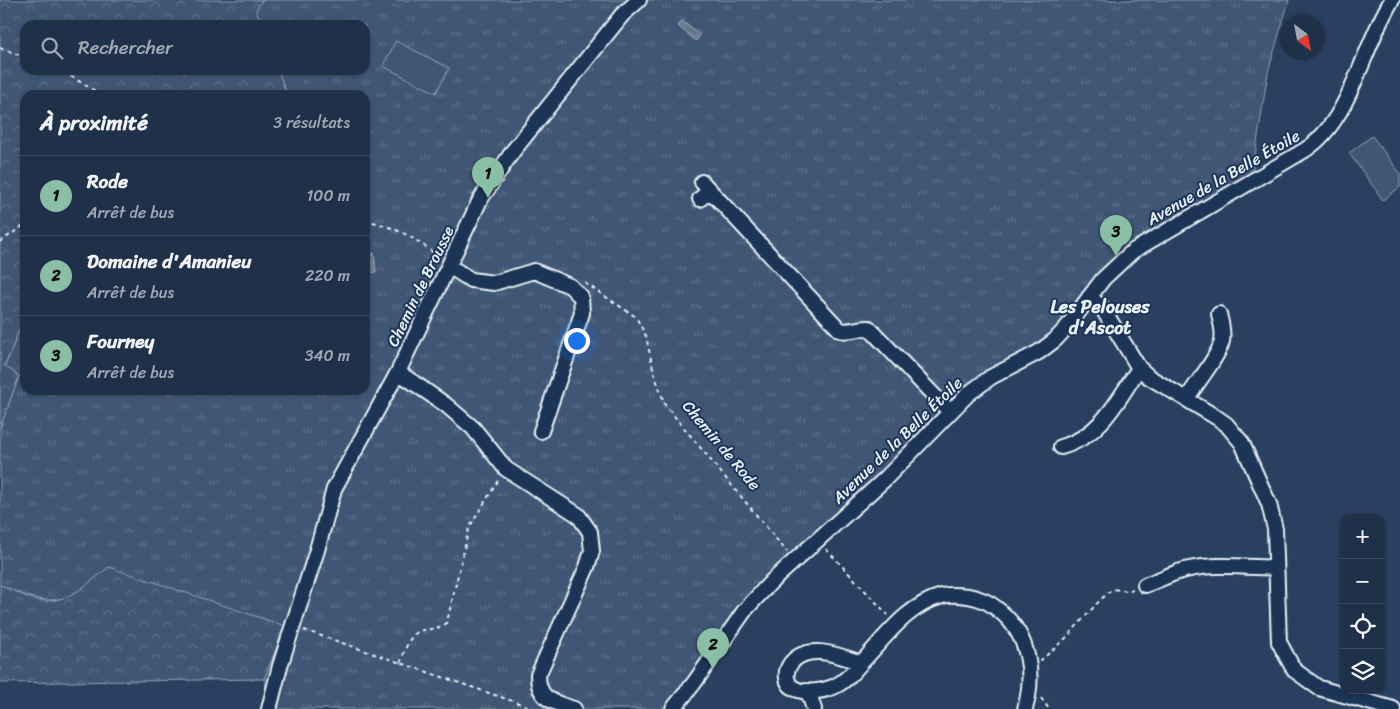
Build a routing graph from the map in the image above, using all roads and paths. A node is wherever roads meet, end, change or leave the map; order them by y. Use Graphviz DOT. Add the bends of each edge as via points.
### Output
graph roads {
  1 [pos="639,0"];
  2 [pos="1392,0"];
  3 [pos="0,48"];
  4 [pos="20,55"];
  5 [pos="67,75"];
  6 [pos="94,90"];
  7 [pos="704,190"];
  8 [pos="370,221"];
  9 [pos="20,228"];
  10 [pos="0,242"];
  11 [pos="449,266"];
  12 [pos="583,282"];
  13 [pos="1089,298"];
  14 [pos="1219,314"];
  15 [pos="1140,368"];
  16 [pos="398,372"];
  17 [pos="1187,398"];
  18 [pos="950,412"];
  19 [pos="541,431"];
  20 [pos="1061,447"];
  21 [pos="506,468"];
  22 [pos="825,548"];
  23 [pos="795,560"];
  24 [pos="1276,568"];
  25 [pos="1145,586"];
  26 [pos="897,624"];
  27 [pos="292,626"];
  28 [pos="400,663"];
  29 [pos="861,663"];
  30 [pos="1030,674"];
  31 [pos="808,691"];
  32 [pos="269,709"];
  33 [pos="536,709"];
  34 [pos="574,709"];
  35 [pos="673,709"];
  36 [pos="814,709"];
  37 [pos="1025,709"];
  38 [pos="1393,709"];
  1 -- 11 [label="street, Chemin de Brousse" via="622,15 513,151 480,200"];
  2 -- 13 [label="street, Avenue de la Belle Étoile" via="1337,118 1319,140 1141,245 1113,268"];
  3 -- 4 [label="path"];
  5 -- 6 [label="path"];
  7 -- 18 [label="street" via="840,330 869,328"];
  8 -- 11 [label="path" via="392,227 421,243"];
  9 -- 10 [label="path"];
  11 -- 16 [label="street, Chemin de Brousse"];
  11 -- 19 [label="street" via="471,280 494,283 534,271 570,286 581,297 582,313"];
  12 -- 23 [label="path, Chemin de Rode" via="636,316 646,336 665,405"];
  13 -- 15 [label="street" via="1101,306"];
  13 -- 18 [label="street, Avenue de la Belle Étoile" via="1048,345 991,377"];
  14 -- 17 [label="street" via="1222,343"];
  15 -- 17 [label="street"];
  15 -- 20 [label="street" via="1097,429 1074,444"];
  16 -- 21 [label="street" via="473,428"];
  16 -- 27 [label="street, Chemin de Brousse" via="334,490"];
  17 -- 24 [label="street" via="1226,424 1242,442 1273,517"];
  18 -- 23 [label="street, Avenue de la Belle Étoile" via="885,479"];
  21 -- 28 [label="path" via="469,528 447,622 438,629 417,632"];
  21 -- 34 [label="street" via="578,515 590,532 592,551 587,567 538,675 542,694 550,701"];
  22 -- 26 [label="path"];
  23 -- 35 [label="street, Avenue de la Belle Étoile" via="745,610"];
  24 -- 25 [label="street" via="1194,568"];
  24 -- 38 [label="street" via="1279,642 1294,670 1320,688"];
  25 -- 30 [label="path" via="1128,591 1113,589 1044,656"];
  26 -- 29 [label="street"];
  26 -- 30 [label="street" via="925,602 944,595 989,602 1019,632"];
  27 -- 28 [label="path"];
  27 -- 32 [label="street, Chemin de Brousse"];
  28 -- 33 [label="path"];
  29 -- 31 [label="street" via="850,676 833,687"];
  29 -- 31 [label="street" via="814,651 801,655 791,662 787,678 794,688"];
  30 -- 37 [label="street"];
  31 -- 36 [label="street"];
}
